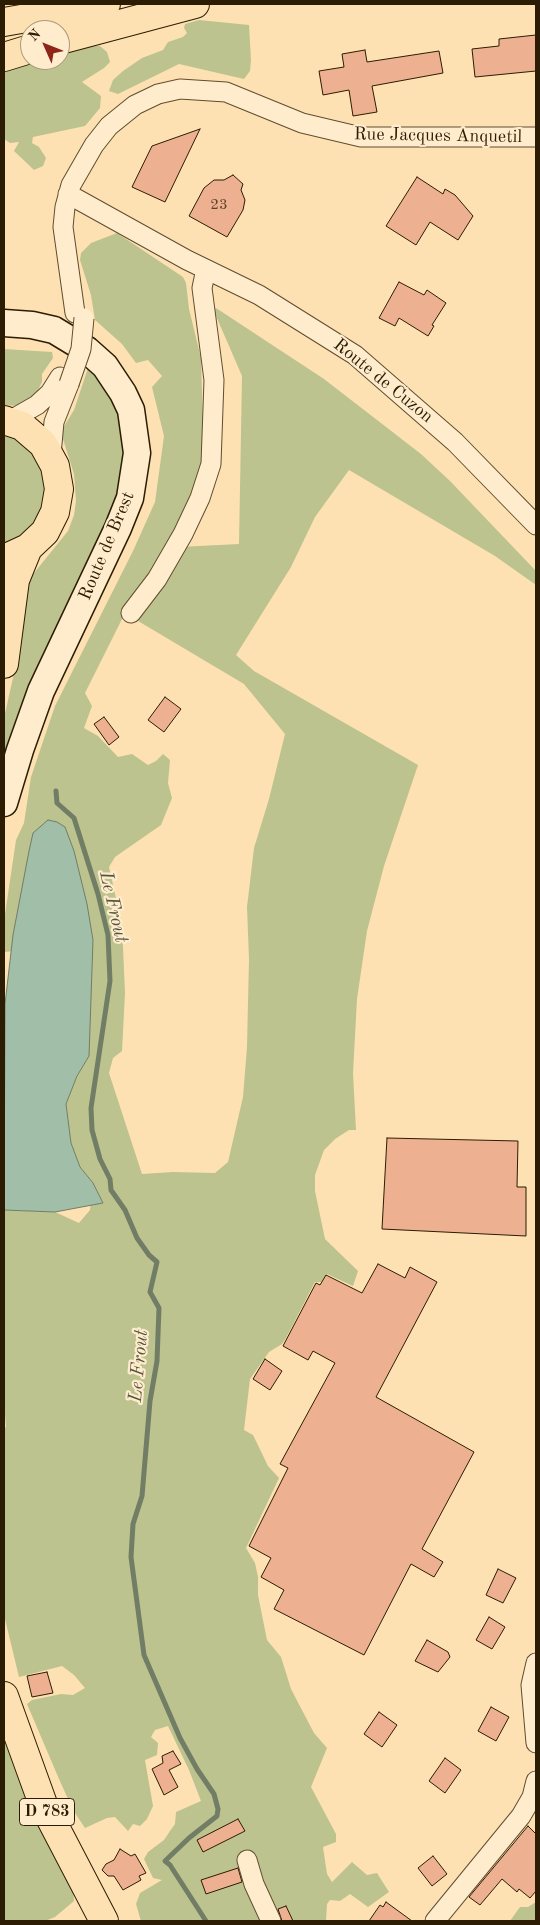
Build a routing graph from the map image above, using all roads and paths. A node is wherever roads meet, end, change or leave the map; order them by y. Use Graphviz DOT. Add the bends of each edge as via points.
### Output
graph roads {
  1 [pos="106,4"];
  2 [pos="195,4"];
  3 [pos="4,22"];
  4 [pos="70,37"];
  5 [pos="20,52"];
  6 [pos="4,57"];
  7 [pos="536,137"];
  8 [pos="68,194"];
  9 [pos="206,269"];
  10 [pos="4,323"];
  11 [pos="64,380"];
  12 [pos="6,420"];
  13 [pos="51,456"];
  14 [pos="536,525"];
  15 [pos="16,554"];
  16 [pos="130,613"];
  17 [pos="4,664"];
  18 [pos="4,803"];
  19 [pos="536,1663"];
  20 [pos="4,1696"];
  21 [pos="536,1743"];
  22 [pos="536,1781"];
  23 [pos="247,1860"];
  24 [pos="104,1921"];
  25 [pos="271,1921"];
  26 [pos="435,1921"];
  1 -- 3 [label="main road"];
  2 -- 4 [label="main road"];
  5 -- 6 [label="main road"];
  7 -- 8 [label="street, Rue Jacques Anquetil" via="360,137 302,123 226,92 180,89 145,99 108,126 82,164"];
  8 -- 9 [label="street, Route de Cuzon"];
  8 -- 11 [label="street" via="63,227 80,316"];
  9 -- 14 [label="street, Route de Cuzon" via="259,295 355,355 455,442"];
  9 -- 16 [label="street" via="202,288 214,380 213,448 209,472 183,534 157,579"];
  10 -- 18 [label="main road, Route de Brest" via="54,330 87,350 105,366 131,410 138,453 130,498 41,691"];
  11 -- 12 [label="street" via="37,405"];
  11 -- 13 [label="street" via="51,431"];
  12 -- 13 [label="main road" via="33,434"];
  13 -- 15 [label="main road" via="56,466 59,489 55,512 45,532"];
  15 -- 17 [label="main road"];
  19 -- 21 [label="street" via="531,1685"];
  20 -- 24 [label="main road, D 783" via="43,1804"];
  22 -- 26 [label="street" via="521,1816"];
  23 -- 25 [label="street"];
}
